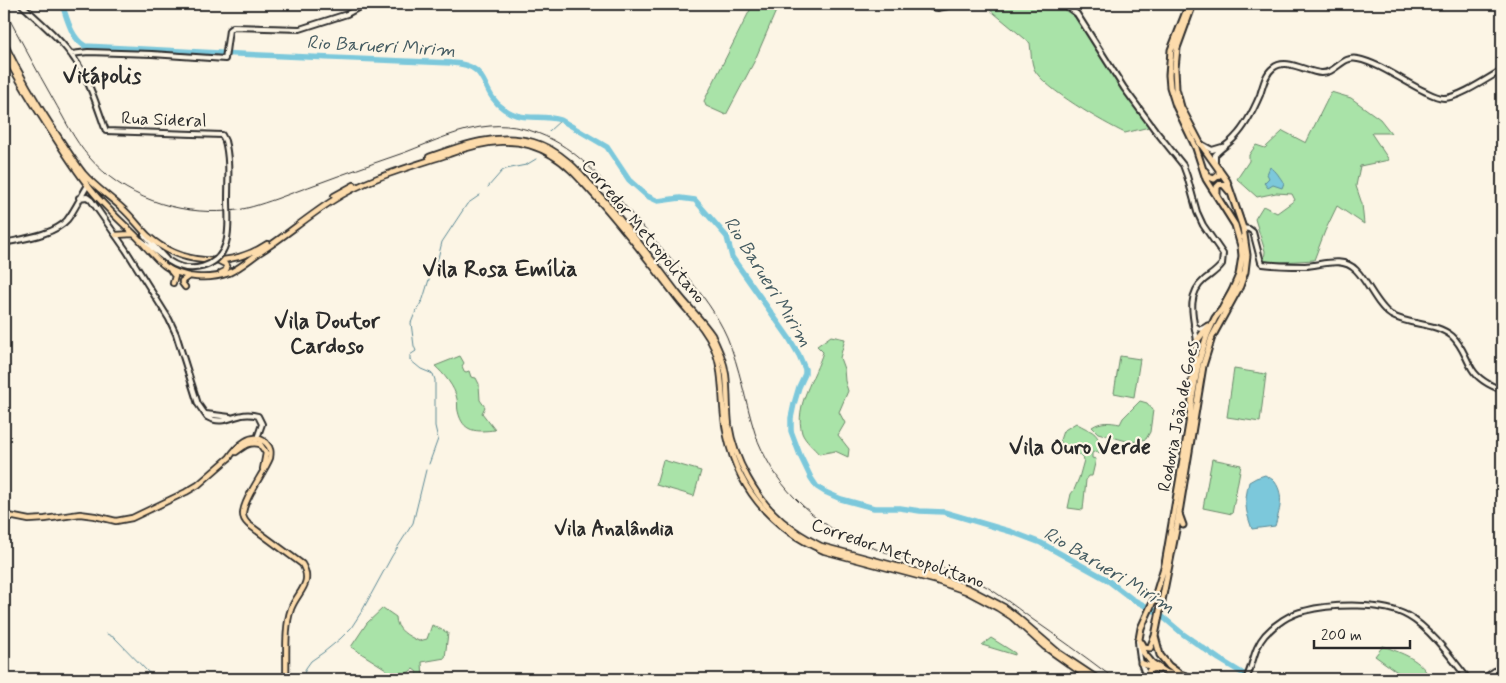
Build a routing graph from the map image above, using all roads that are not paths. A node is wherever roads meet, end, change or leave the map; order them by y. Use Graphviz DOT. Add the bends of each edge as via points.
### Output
graph roads {
  1 [pos="21,4"];
  2 [pos="365,4"];
  3 [pos="926,4"];
  4 [pos="955,4"];
  5 [pos="1064,4"];
  6 [pos="1189,4"];
  7 [pos="1194,4"];
  8 [pos="4,43"];
  9 [pos="4,52"];
  10 [pos="71,54"];
  11 [pos="1502,70"];
  12 [pos="1200,143"];
  13 [pos="1224,146"];
  14 [pos="554,156"];
  15 [pos="1215,162"];
  16 [pos="575,168"];
  17 [pos="1204,169"];
  18 [pos="1219,169"];
  19 [pos="88,186"];
  20 [pos="80,198"];
  21 [pos="1218,199"];
  22 [pos="1234,201"];
  23 [pos="119,205"];
  24 [pos="112,213"];
  25 [pos="138,225"];
  26 [pos="1243,228"];
  27 [pos="116,235"];
  28 [pos="134,235"];
  29 [pos="4,243"];
  30 [pos="168,260"];
  31 [pos="219,260"];
  32 [pos="166,267"];
  33 [pos="189,276"];
  34 [pos="210,277"];
  35 [pos="664,281"];
  36 [pos="173,283"];
  37 [pos="672,284"];
  38 [pos="185,287"];
  39 [pos="1215,318"];
  40 [pos="1194,325"];
  41 [pos="1209,325"];
  42 [pos="1198,341"];
  43 [pos="1502,390"];
  44 [pos="1192,398"];
  45 [pos="256,440"];
  46 [pos="744,475"];
  47 [pos="1178,514"];
  48 [pos="4,515"];
  49 [pos="1177,525"];
  50 [pos="957,587"];
  51 [pos="979,594"];
  52 [pos="1154,600"];
  53 [pos="1162,605"];
  54 [pos="1139,636"];
  55 [pos="1155,636"];
  56 [pos="1141,663"];
  57 [pos="1502,666"];
  58 [pos="1154,668"];
  59 [pos="1167,673"];
  60 [pos="286,679"];
  61 [pos="1090,679"];
  62 [pos="1098,679"];
  63 [pos="1150,679"];
  64 [pos="1187,679"];
  65 [pos="1196,679"];
  66 [pos="1246,679"];
  67 [pos="1468,679"];
  68 [pos="1483,679"];
  1 -- 10 [label="main road"];
  2 -- 10 [label="main road" via="347,14 300,29 233,27 229,30 225,58"];
  3 -- 4 [label="main road" via="938,9"];
  5 -- 40 [label="main road" via="1077,14 1106,61 1182,165 1197,212 1223,254 1222,264 1196,288 1192,301"];
  6 -- 17 [label="highway, Rodovia João de Goes" via="1172,50 1169,81 1176,106"];
  7 -- 12 [label="highway, Rodovia João de Goes" via="1177,48 1175,83 1182,107"];
  8 -- 23 [label="main road, Corredor Metropolitano" via="34,99 82,172"];
  9 -- 19 [label="main road" via="25,92"];
  10 -- 30 [label="main road, Rua Sideral, bridge" via="92,92 106,131 222,135 225,141 228,152 228,234 223,250 202,267 184,268"];
  11 -- 13 [label="main road" via="1457,96 1441,98 1357,58 1347,59 1327,73 1280,64 1269,73 1236,137"];
  12 -- 13 [label="main road" via="1212,150"];
  12 -- 15 [label="highway, Rodovia João de Goes"];
  13 -- 15 [label="main road" via="1215,155"];
  14 -- 16 [label="main road"];
  14 -- 34 [label="main road" via="525,144 490,142 366,182 332,200 236,269"];
  14 -- 35 [label="main road" via="611,214"];
  15 -- 18 [label="highway, Rodovia João de Goes"];
  16 -- 31 [label="main road, Corredor Metropolitano" via="556,152 532,142 482,140 352,186 264,247 244,256"];
  16 -- 37 [label="main road, Corredor Metropolitano" via="617,214"];
  17 -- 18 [label="highway" via="1214,180"];
  17 -- 21 [label="highway, Rodovia João de Goes"];
  18 -- 22 [label="highway, Rodovia João de Goes"];
  19 -- 20 [label="main road"];
  19 -- 24 [label="main road"];
  20 -- 27 [label="main road" via="89,198"];
  20 -- 29 [label="main road" via="68,218 56,227"];
  21 -- 22 [label="highway" via="1217,187 1222,184"];
  21 -- 39 [label="highway, Rodovia João de Goes" via="1235,225 1242,256 1239,275"];
  22 -- 26 [label="highway, Rodovia João de Goes"];
  23 -- 24 [label="main road" via="112,205"];
  23 -- 25 [label="main road, Corredor Metropolitano"];
  24 -- 28 [label="main road"];
  25 -- 30 [label="main road"];
  25 -- 31 [label="main road, Corredor Metropolitano" via="175,253 196,259"];
  26 -- 43 [label="main road" via="1253,232 1263,264 1305,266 1335,262 1351,266 1391,314 1446,332 1461,346 1476,375"];
  26 -- 47 [label="highway, Rodovia João de Goes" via="1247,255 1245,272 1207,350"];
  27 -- 28 [label="main road"];
  27 -- 45 [label="main road" via="176,334 201,410 218,422 250,414 258,416 262,424"];
  28 -- 30 [label="main road"];
  28 -- 32 [label="main road"];
  31 -- 34 [label="main road" via="227,270"];
  32 -- 33 [label="main road"];
  32 -- 36 [label="main road" via="175,276"];
  33 -- 34 [label="main road"];
  33 -- 38 [label="main road" via="182,281"];
  35 -- 37 [label="main road"];
  35 -- 46 [label="main road" via="698,321 715,352 723,385 729,442"];
  37 -- 46 [label="main road, Corredor Metropolitano" via="712,335 720,351 726,374 729,425"];
  39 -- 41 [label="highway"];
  39 -- 44 [label="highway, Rodovia João de Goes" via="1203,348"];
  40 -- 41 [label="main road" via="1201,330"];
  40 -- 42 [label="main road"];
  41 -- 42 [label="highway"];
  42 -- 44 [label="highway"];
  44 -- 52 [label="highway, Rodovia João de Goes" via="1165,564"];
  45 -- 48 [label="main road" via="198,485 132,518 116,521 88,514 29,520"];
  45 -- 60 [label="main road" via="269,452 262,476 246,504 244,520 302,564 307,577 289,614"];
  46 -- 50 [label="main road" via="753,496 775,522 808,544"];
  46 -- 51 [label="main road, Corredor Metropolitano" via="781,521 807,539 821,546 957,584"];
  47 -- 49 [label="highway, Rodovia João de Goes"];
  47 -- 49 [label="highway" via="1183,527"];
  49 -- 53 [label="highway, Rodovia João de Goes"];
  50 -- 51 [label="main road"];
  50 -- 61 [label="main road" via="1012,617 1045,647"];
  51 -- 62 [label="main road, Corredor Metropolitano" via="1010,612 1058,653"];
  52 -- 53 [label="highway" via="1158,598"];
  52 -- 54 [label="highway, Rodovia João de Goes"];
  53 -- 55 [label="highway, Rodovia João de Goes"];
  54 -- 55 [label="highway" via="1147,648"];
  54 -- 56 [label="main road"];
  54 -- 59 [label="highway" via="1142,652"];
  55 -- 65 [label="highway" via="1160,655 1168,666"];
  56 -- 58 [label="highway"];
  56 -- 63 [label="main road"];
  57 -- 68 [label="main road"];
  58 -- 59 [label="highway"];
  58 -- 63 [label="highway" via="1149,671"];
  59 -- 64 [label="highway"];
  66 -- 67 [label="main road" via="1256,648 1280,622 1305,610 1344,606 1389,608 1409,616 1427,631"];
}
